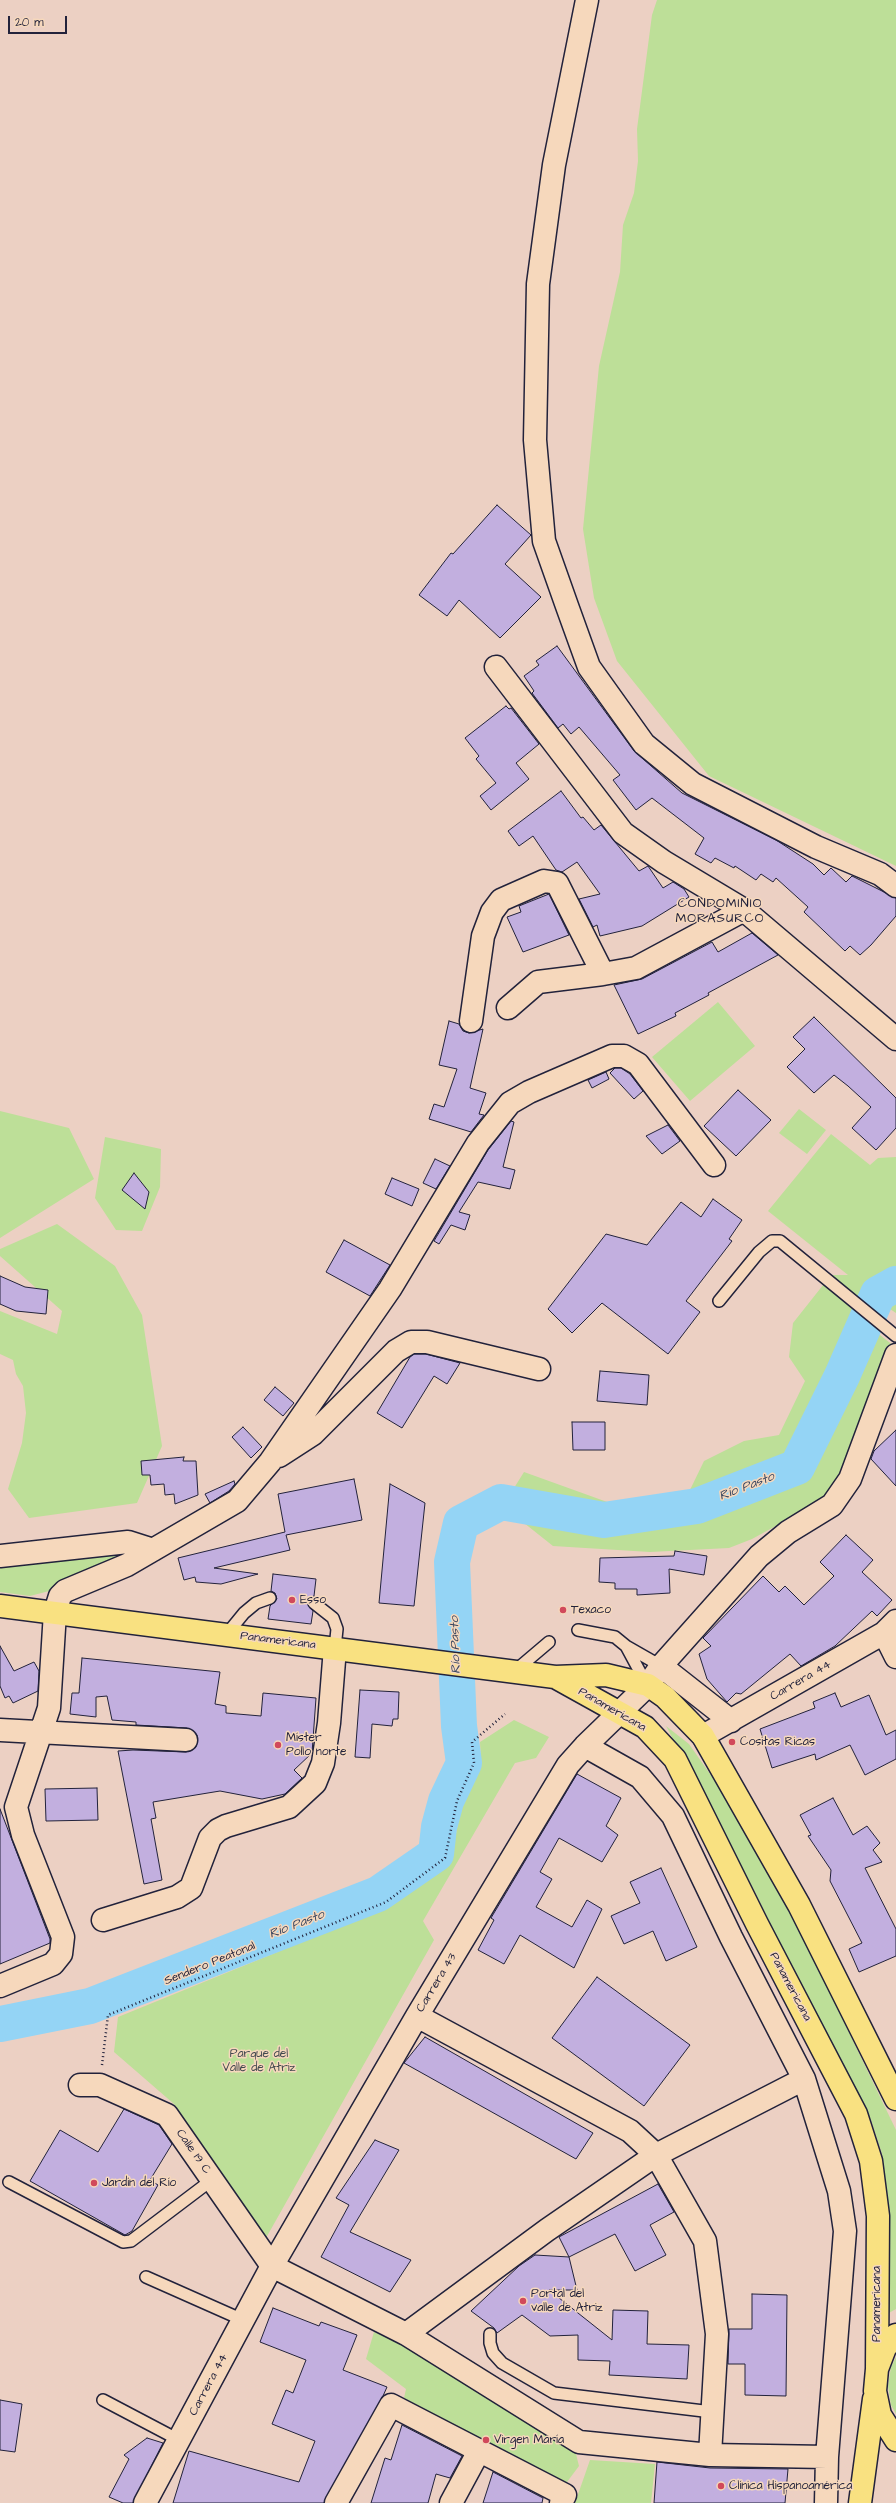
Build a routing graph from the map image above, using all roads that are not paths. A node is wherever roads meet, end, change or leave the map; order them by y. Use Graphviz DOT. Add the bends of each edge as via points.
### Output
graph roads {
  1 [pos="587,0"];
  2 [pos="496,668"];
  3 [pos="896,886"];
  4 [pos="744,910"];
  5 [pos="603,974"];
  6 [pos="508,1008"];
  7 [pos="471,1020"];
  8 [pos="896,1039"];
  9 [pos="714,1165"];
  10 [pos="719,1301"];
  11 [pos="896,1336"];
  12 [pos="896,1355"];
  13 [pos="539,1369"];
  14 [pos="270,1462"];
  15 [pos="153,1550"];
  16 [pos="0,1556"];
  17 [pos="270,1598"];
  18 [pos="314,1603"];
  19 [pos="0,1606"];
  20 [pos="55,1612"];
  21 [pos="890,1627"];
  22 [pos="578,1630"];
  23 [pos="226,1635"];
  24 [pos="549,1642"];
  25 [pos="626,1646"];
  26 [pos="335,1648"];
  27 [pos="896,1657"];
  28 [pos="660,1666"];
  29 [pos="510,1670"];
  30 [pos="556,1677"];
  31 [pos="648,1685"];
  32 [pos="620,1713"];
  33 [pos="731,1721"];
  34 [pos="0,1730"];
  35 [pos="43,1732"];
  36 [pos="703,1736"];
  37 [pos="186,1740"];
  38 [pos="585,1746"];
  39 [pos="103,1920"];
  40 [pos="757,1924"];
  41 [pos="731,1937"];
  42 [pos="0,1986"];
  43 [pos="416,2016"];
  44 [pos="804,2079"];
  45 [pos="90,2085"];
  46 [pos="896,2099"];
  47 [pos="656,2155"];
  48 [pos="213,2179"];
  49 [pos="10,2182"];
  50 [pos="272,2266"];
  51 [pos="146,2277"];
  52 [pos="243,2320"];
  53 [pos="406,2334"];
  54 [pos="490,2334"];
  55 [pos="896,2335"];
  56 [pos="877,2369"];
  57 [pos="875,2391"];
  58 [pos="103,2400"];
  59 [pos="712,2412"];
  60 [pos="179,2440"];
  61 [pos="896,2440"];
  62 [pos="479,2451"];
  63 [pos="710,2455"];
  64 [pos="826,2457"];
  65 [pos="145,2503"];
  66 [pos="336,2503"];
  67 [pos="451,2503"];
  68 [pos="561,2503"];
  69 [pos="826,2503"];
  70 [pos="860,2503"];
  1 -- 3 [label="street" via="554,165 538,284 535,440 544,540 567,606 589,667 644,744 694,784 816,847 880,874"];
  2 -- 4 [label="street" via="623,833 664,862"];
  4 -- 5 [label="street" via="636,968"];
  4 -- 8 [label="street"];
  5 -- 6 [label="street" via="538,982"];
  5 -- 7 [label="street" via="557,883 544,881 502,900 492,912 483,936"];
  9 -- 14 [label="street" via="638,1064 624,1056 612,1056 510,1103 478,1142 390,1290"];
  10 -- 11 [label="lane" via="759,1252 772,1241 780,1241"];
  12 -- 28 [label="street, Carrera 43" via="850,1479 832,1505 788,1532 759,1556"];
  13 -- 14 [label="street" via="427,1342 411,1342 396,1351 313,1434"];
  14 -- 15 [label="street" via="237,1502"];
  15 -- 16 [label="street" via="128,1542"];
  15 -- 20 [label="street" via="127,1565 66,1592 60,1596"];
  17 -- 23 [label="lane" via="256,1603 244,1613"];
  18 -- 26 [label="lane" via="333,1618 337,1629"];
  19 -- 20 [label="main road, Panamericana"];
  20 -- 23 [label="main road, Panamericana"];
  20 -- 35 [label="street" via="49,1708"];
  21 -- 27 [label="street"];
  21 -- 33 [label="street, Carrera 44"];
  22 -- 25 [label="lane" via="615,1637"];
  23 -- 26 [label="main road, Panamericana"];
  24 -- 29 [label="lane"];
  25 -- 28 [label="lane"];
  25 -- 31 [label="lane"];
  26 -- 29 [label="main road, Panamericana"];
  26 -- 39 [label="street" via="323,1763 315,1782 289,1807 218,1830 210,1838 191,1888 177,1897"];
  28 -- 31 [label="street, Carrera 43"];
  28 -- 33 [label="street"];
  29 -- 30 [label="main road, Panamericana"];
  30 -- 31 [label="main road, Panamericana" via="606,1675"];
  30 -- 32 [label="main road, Panamericana"];
  31 -- 32 [label="street, Carrera 43"];
  31 -- 36 [label="main road, Panamericana" via="665,1697"];
  32 -- 38 [label="street, Carrera 43"];
  32 -- 40 [label="main road, Panamericana" via="645,1727 675,1759"];
  33 -- 36 [label="street, Carrera 44"];
  34 -- 35 [label="street"];
  35 -- 37 [label="street"];
  35 -- 42 [label="street" via="16,1807 23,1835 63,1937 61,1954 53,1964"];
  36 -- 46 [label="main road, Panamericana" via="799,1905"];
  38 -- 41 [label="street" via="640,1777 673,1816"];
  38 -- 43 [label="street, Carrera 43" via="568,1765"];
  40 -- 41 [label="street"];
  40 -- 56 [label="main road, Panamericana" via="856,2114 871,2161 878,2216"];
  41 -- 44 [label="street"];
  43 -- 47 [label="street" via="630,2131"];
  43 -- 50 [label="street, Carrera 43"];
  44 -- 47 [label="street"];
  44 -- 64 [label="street" via="839,2190 845,2231"];
  45 -- 48 [label="street, Calle 19 C" via="167,2115"];
  47 -- 53 [label="street" via="547,2230"];
  47 -- 59 [label="street" via="705,2241 717,2334"];
  48 -- 49 [label="lane" via="131,2241 123,2242"];
  48 -- 50 [label="street, Calle 19 C"];
  50 -- 52 [label="street, Carrera 44"];
  50 -- 53 [label="street"];
  51 -- 52 [label="lane"];
  52 -- 60 [label="street, Carrera 44"];
  53 -- 63 [label="street" via="578,2442"];
  54 -- 59 [label="lane" via="493,2353 502,2363 554,2393"];
  55 -- 56 [label="main road" via="885,2348"];
  56 -- 57 [label="main road"];
  57 -- 61 [label="main road" via="880,2415"];
  57 -- 70 [label="main road"];
  58 -- 60 [label="lane"];
  59 -- 63 [label="street"];
  60 -- 65 [label="street, Carrera 44"];
  62 -- 66 [label="street" via="392,2406"];
  62 -- 67 [label="street"];
  62 -- 68 [label="street" via="565,2495"];
  63 -- 64 [label="street"];
  64 -- 69 [label="street"];
}
